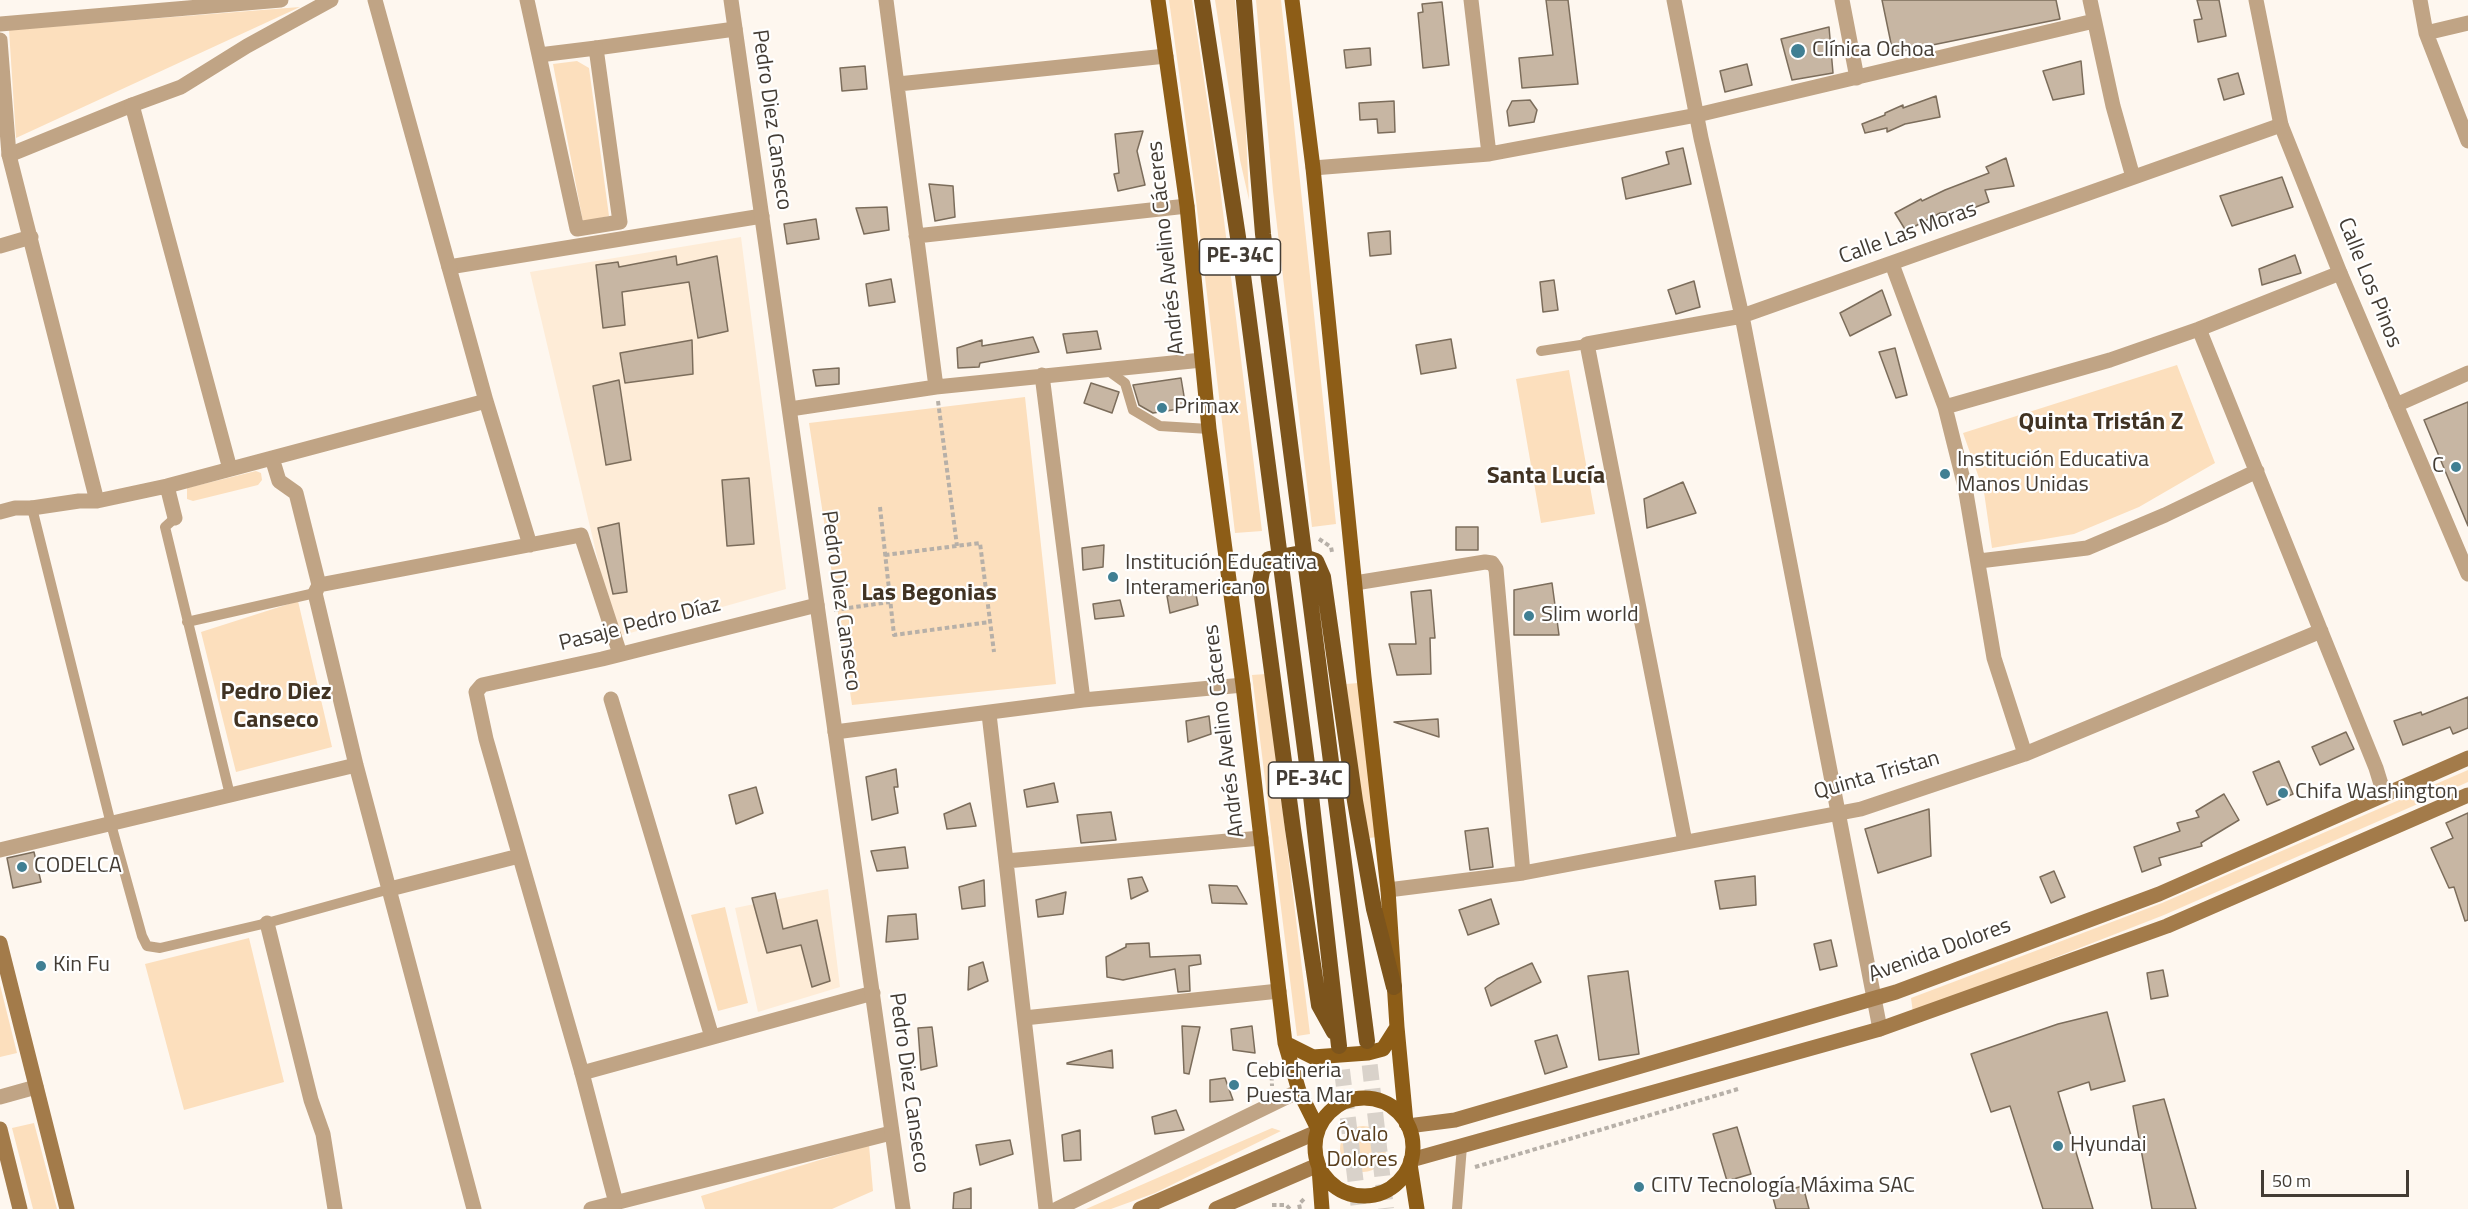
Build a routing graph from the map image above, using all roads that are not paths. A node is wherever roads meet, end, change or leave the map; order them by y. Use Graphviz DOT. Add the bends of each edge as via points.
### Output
graph roads {
  1 [pos="281,0"];
  2 [pos="331,0"];
  3 [pos="375,0"];
  4 [pos="527,0"];
  5 [pos="731,0"];
  6 [pos="886,0"];
  7 [pos="1158,0"];
  8 [pos="1202,0"];
  9 [pos="1244,0"];
  10 [pos="1292,0"];
  11 [pos="1471,0"];
  12 [pos="1674,0"];
  13 [pos="1842,0"];
  14 [pos="2090,0"];
  15 [pos="2256,0"];
  16 [pos="2420,0"];
  17 [pos="2094,21"];
  18 [pos="2468,23"];
  19 [pos="0,24"];
  20 [pos="735,29"];
  21 [pos="2426,33"];
  22 [pos="0,40"];
  23 [pos="596,48"];
  24 [pos="539,55"];
  25 [pos="1166,56"];
  26 [pos="1857,78"];
  27 [pos="898,84"];
  28 [pos="132,105"];
  29 [pos="1697,115"];
  30 [pos="2281,125"];
  31 [pos="2468,141"];
  32 [pos="1488,154"];
  33 [pos="9,155"];
  34 [pos="1313,168"];
  35 [pos="2133,177"];
  36 [pos="1187,206"];
  37 [pos="762,216"];
  38 [pos="916,236"];
  39 [pos="31,237"];
  40 [pos="0,246"];
  41 [pos="1892,264"];
  42 [pos="448,267"];
  43 [pos="2340,273"];
  44 [pos="1742,316"];
  45 [pos="2199,329"];
  46 [pos="1587,344"];
  47 [pos="1540,351"];
  48 [pos="1202,360"];
  49 [pos="1107,370"];
  50 [pos="2468,373"];
  51 [pos="1042,375"];
  52 [pos="936,387"];
  53 [pos="486,401"];
  54 [pos="2396,405"];
  55 [pos="1945,407"];
  56 [pos="789,410"];
  57 [pos="1209,429"];
  58 [pos="272,458"];
  59 [pos="230,469"];
  60 [pos="2257,471"];
  61 [pos="167,486"];
  62 [pos="97,501"];
  63 [pos="33,508"];
  64 [pos="0,512"];
  65 [pos="175,518"];
  66 [pos="530,545"];
  67 [pos="1979,561"];
  68 [pos="2467,568"];
  69 [pos="1355,583"];
  70 [pos="317,589"];
  71 [pos="818,608"];
  72 [pos="187,622"];
  73 [pos="2321,631"];
  74 [pos="620,654"];
  75 [pos="1243,685"];
  76 [pos="612,699"];
  77 [pos="1083,700"];
  78 [pos="989,714"];
  79 [pos="836,732"];
  80 [pos="2025,754"];
  81 [pos="2468,758"];
  82 [pos="356,765"];
  83 [pos="2384,794"];
  84 [pos="230,795"];
  85 [pos="2468,795"];
  86 [pos="1839,813"];
  87 [pos="111,824"];
  88 [pos="1261,838"];
  89 [pos="1685,842"];
  90 [pos="0,850"];
  91 [pos="519,856"];
  92 [pos="1006,861"];
  93 [pos="1524,873"];
  94 [pos="390,889"];
  95 [pos="1388,890"];
  96 [pos="267,923"];
  97 [pos="0,943"];
  98 [pos="1394,987"];
  99 [pos="1279,991"];
  100 [pos="873,993"];
  101 [pos="1875,999"];
  102 [pos="1024,1018"];
  103 [pos="1397,1027"];
  104 [pos="1880,1029"];
  105 [pos="712,1037"];
  106 [pos="1367,1041"];
  107 [pos="1285,1043"];
  108 [pos="582,1073"];
  109 [pos="36,1087"];
  110 [pos="1299,1091"];
  111 [pos="0,1097"];
  112 [pos="1407,1125"];
  113 [pos="0,1130"];
  114 [pos="1317,1131"];
  115 [pos="891,1133"];
  116 [pos="1462,1146"];
  117 [pos="1410,1162"];
  118 [pos="1318,1167"];
  119 [pos="616,1203"];
  120 [pos="20,1209"];
  121 [pos="67,1209"];
  122 [pos="335,1209"];
  123 [pos="474,1209"];
  124 [pos="591,1209"];
  125 [pos="903,1209"];
  126 [pos="1046,1209"];
  127 [pos="1057,1209"];
  128 [pos="1140,1209"];
  129 [pos="1216,1209"];
  130 [pos="1322,1209"];
  131 [pos="1417,1209"];
  132 [pos="1457,1209"];
  1 -- 19 [label="street"];
  2 -- 28 [label="street" via="181,87"];
  3 -- 42 [label="street"];
  4 -- 24 [label="street"];
  5 -- 20 [label="street, Pedro Diez Canseco"];
  6 -- 27 [label="street"];
  7 -- 25 [label="main road, Andrés Avelino Cáceres"];
  8 -- 98 [label="highway, PE-34C" via="1238,237 1308,775 1338,1042 1318,1005 1260,582 1269,559 1296,554 1316,561 1323,577 1355,801 1374,909"];
  9 -- 106 [label="highway, PE-34C" via="1263,234"];
  10 -- 34 [label="main road"];
  11 -- 32 [label="street"];
  12 -- 29 [label="street"];
  13 -- 26 [label="street"];
  14 -- 17 [label="street"];
  15 -- 30 [label="street, Calle Los Pinos"];
  16 -- 21 [label="street"];
  17 -- 26 [label="street"];
  17 -- 35 [label="street"];
  18 -- 21 [label="street"];
  20 -- 23 [label="street"];
  20 -- 37 [label="street, Pedro Diez Canseco"];
  21 -- 31 [label="street"];
  22 -- 33 [label="street"];
  23 -- 24 [label="street"];
  23 -- 24 [label="street" via="620,222 577,229"];
  25 -- 27 [label="street"];
  25 -- 36 [label="main road, Andrés Avelino Cáceres"];
  26 -- 29 [label="street"];
  27 -- 38 [label="street"];
  28 -- 33 [label="street"];
  28 -- 59 [label="street"];
  29 -- 32 [label="street"];
  29 -- 44 [label="street"];
  30 -- 35 [label="street, Calle Las Moras"];
  30 -- 43 [label="street, Calle Los Pinos"];
  32 -- 34 [label="street"];
  33 -- 39 [label="street"];
  34 -- 69 [label="main road"];
  35 -- 41 [label="street, Calle Las Moras"];
  36 -- 38 [label="street"];
  36 -- 48 [label="main road, Andrés Avelino Cáceres"];
  37 -- 42 [label="street"];
  37 -- 56 [label="street, Pedro Diez Canseco"];
  38 -- 52 [label="street"];
  39 -- 40 [label="street"];
  39 -- 62 [label="street"];
  41 -- 44 [label="street, Calle Las Moras"];
  41 -- 55 [label="street"];
  42 -- 53 [label="street"];
  43 -- 45 [label="street"];
  43 -- 54 [label="street, Calle Los Pinos"];
  44 -- 46 [label="street, Calle Las Moras"];
  44 -- 86 [label="street"];
  45 -- 55 [label="street" via="2110,360"];
  45 -- 60 [label="street"];
  46 -- 47 [label="lane, Calle Las Moras"];
  46 -- 89 [label="street"];
  48 -- 49 [label="street"];
  48 -- 57 [label="main road, Andrés Avelino Cáceres"];
  49 -- 51 [label="street"];
  49 -- 57 [label="lane" via="1125,383 1133,410 1160,426"];
  50 -- 54 [label="street"];
  51 -- 52 [label="street"];
  51 -- 77 [label="street"];
  52 -- 56 [label="street"];
  53 -- 58 [label="street"];
  53 -- 66 [label="street"];
  54 -- 68 [label="street, Calle Los Pinos"];
  55 -- 67 [label="street"];
  56 -- 71 [label="street, Pedro Diez Canseco"];
  57 -- 75 [label="main road, Andrés Avelino Cáceres"];
  58 -- 59 [label="street"];
  58 -- 70 [label="street" via="279,481 296,493"];
  59 -- 61 [label="street"];
  60 -- 67 [label="street" via="2087,548"];
  60 -- 73 [label="street"];
  61 -- 62 [label="street"];
  61 -- 65 [label="street"];
  62 -- 63 [label="street"];
  63 -- 64 [label="street"];
  63 -- 87 [label="lane"];
  65 -- 72 [label="lane" via="165,527"];
  66 -- 70 [label="street"];
  66 -- 74 [label="street" via="582,535"];
  67 -- 80 [label="street" via="1994,658"];
  69 -- 93 [label="street" via="1485,562 1496,569"];
  69 -- 95 [label="main road"];
  70 -- 72 [label="lane"];
  70 -- 82 [label="street"];
  71 -- 74 [label="street, Pasaje Pedro Díaz"];
  71 -- 79 [label="street, Pedro Diez Canseco"];
  72 -- 84 [label="lane"];
  73 -- 80 [label="street, Quinta Tristan"];
  73 -- 83 [label="street"];
  74 -- 91 [label="street, Pasaje Pedro Díaz" via="482,685 476,692"];
  75 -- 77 [label="street"];
  75 -- 88 [label="main road, Andrés Avelino Cáceres"];
  76 -- 105 [label="street"];
  77 -- 78 [label="street"];
  78 -- 79 [label="street"];
  78 -- 92 [label="street"];
  79 -- 100 [label="street, Pedro Diez Canseco"];
  80 -- 86 [label="street, Quinta Tristan"];
  81 -- 83 [label="main road, Avenida Dolores"];
  82 -- 84 [label="street"];
  82 -- 94 [label="street"];
  83 -- 101 [label="main road, Avenida Dolores" via="2159,894"];
  84 -- 87 [label="street"];
  85 -- 104 [label="main road" via="2167,926"];
  86 -- 89 [label="street, Quinta Tristan"];
  86 -- 101 [label="street"];
  87 -- 90 [label="street"];
  87 -- 96 [label="lane" via="147,946 160,948"];
  88 -- 92 [label="street"];
  88 -- 99 [label="main road, Andrés Avelino Cáceres"];
  89 -- 93 [label="street, Quinta Tristan"];
  91 -- 94 [label="street"];
  91 -- 108 [label="street"];
  92 -- 102 [label="street"];
  93 -- 95 [label="street, Quinta Tristan"];
  94 -- 96 [label="lane"];
  94 -- 123 [label="street"];
  95 -- 98 [label="main road"];
  96 -- 122 [label="street" via="323,1134"];
  97 -- 109 [label="main road"];
  98 -- 103 [label="main road"];
  99 -- 102 [label="street"];
  99 -- 107 [label="main road, Andrés Avelino Cáceres"];
  100 -- 105 [label="street"];
  100 -- 115 [label="street, Pedro Diez Canseco"];
  101 -- 104 [label="street"];
  101 -- 112 [label="main road, Avenida Dolores" via="1455,1120"];
  102 -- 126 [label="street"];
  103 -- 107 [label="main road" via="1383,1049 1368,1053 1313,1057"];
  103 -- 112 [label="main road"];
  104 -- 116 [label="main road"];
  105 -- 108 [label="street"];
  107 -- 110 [label="main road, Andrés Avelino Cáceres"];
  108 -- 119 [label="street"];
  109 -- 111 [label="street"];
  109 -- 121 [label="main road"];
  110 -- 114 [label="main road, Andrés Avelino Cáceres"];
  110 -- 127 [label="street"];
  112 -- 114 [label="main road" via="1383,1102 1352,1099 1326,1116"];
  112 -- 117 [label="main road" via="1412,1137"];
  113 -- 120 [label="main road"];
  114 -- 118 [label="main road"];
  114 -- 128 [label="main road"];
  115 -- 119 [label="street"];
  115 -- 125 [label="street, Pedro Diez Canseco"];
  116 -- 117 [label="main road"];
  116 -- 132 [label="lane"];
  117 -- 118 [label="main road" via="1402,1178 1374,1196 1342,1191"];
  117 -- 131 [label="main road"];
  118 -- 129 [label="main road"];
  118 -- 130 [label="main road"];
  119 -- 124 [label="street"];
}
